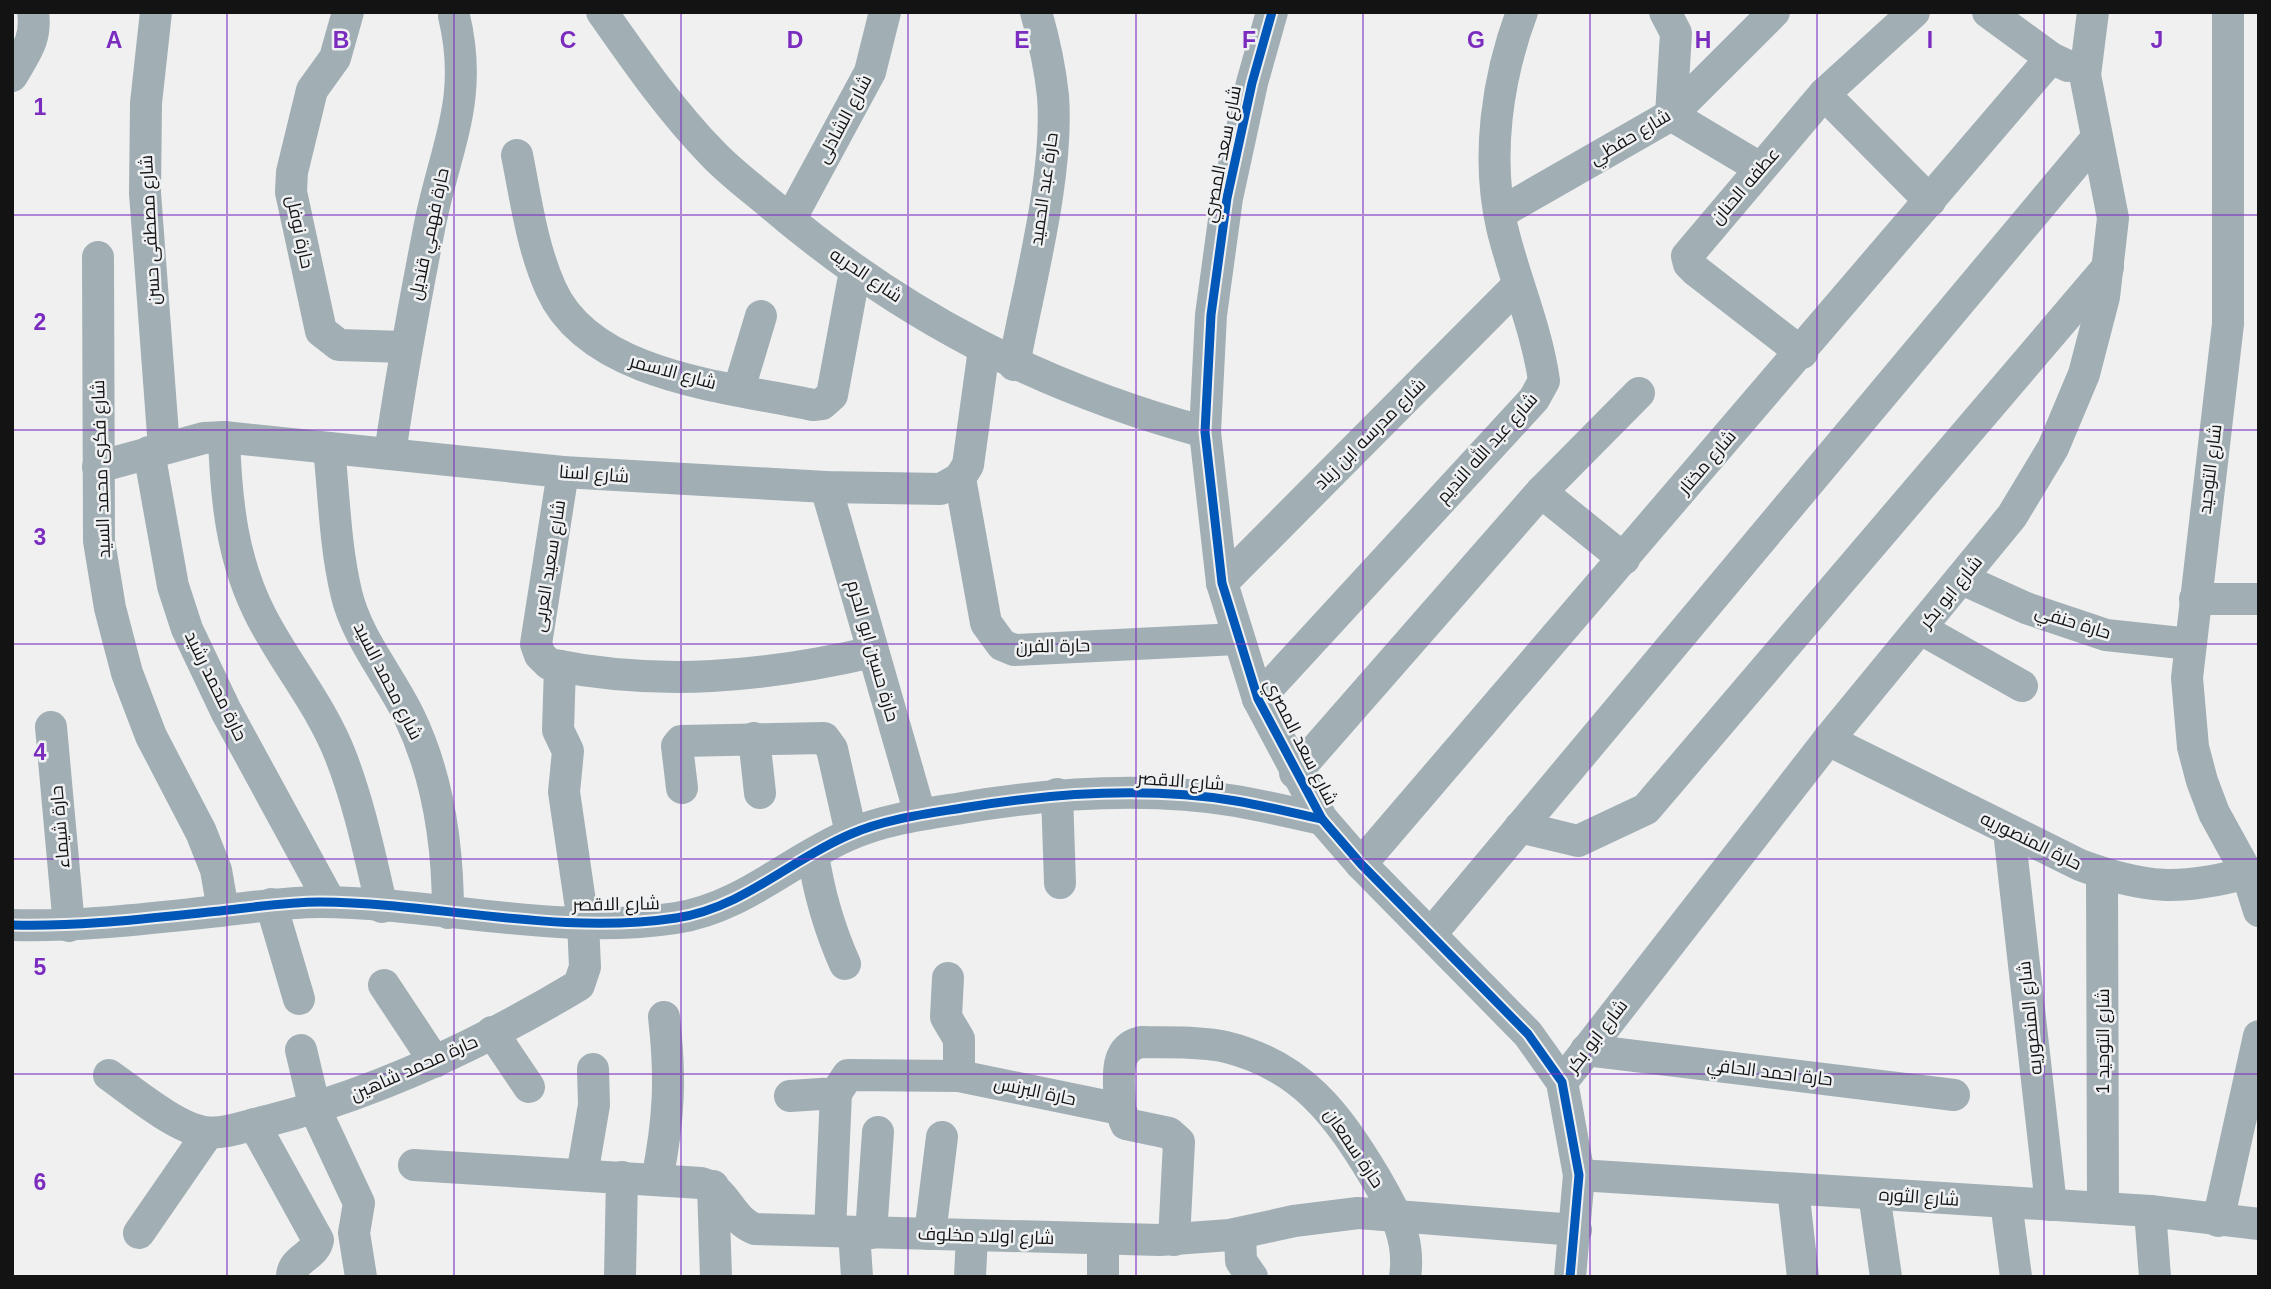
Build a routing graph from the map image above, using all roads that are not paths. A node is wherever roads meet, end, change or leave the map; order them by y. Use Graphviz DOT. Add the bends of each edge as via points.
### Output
graph roads {
  1 [pos="33,12"];
  2 [pos="156,12"];
  3 [pos="348,12"];
  4 [pos="602,12"];
  5 [pos="885,12"];
  6 [pos="1036,12"];
  7 [pos="1272,12"];
  8 [pos="1522,12"];
  9 [pos="1665,12"];
  10 [pos="1774,12"];
  11 [pos="1914,12"];
  12 [pos="1988,12"];
  13 [pos="2093,12"];
  14 [pos="2228,12"];
  15 [pos="454,16"];
  16 [pos="2051,58"];
  17 [pos="2085,75"];
  18 [pos="12,76"];
  19 [pos="1824,94"];
  20 [pos="1671,115"];
  21 [pos="2096,139"];
  22 [pos="517,155"];
  23 [pos="1760,168"];
  24 [pos="1930,201"];
  25 [pos="1500,213"];
  26 [pos="790,220"];
  27 [pos="98,257"];
  28 [pos="2108,267"];
  29 [pos="855,271"];
  30 [pos="1518,285"];
  31 [pos="761,316"];
  32 [pos="405,347"];
  33 [pos="984,349"];
  34 [pos="1802,353"];
  35 [pos="1014,365"];
  36 [pos="739,389"];
  37 [pos="1639,393"];
  38 [pos="1205,432"];
  39 [pos="224,437"];
  40 [pos="328,448"];
  41 [pos="157,450"];
  42 [pos="390,454"];
  43 [pos="98,467"];
  44 [pos="563,472"];
  45 [pos="960,478"];
  46 [pos="826,487"];
  47 [pos="1541,492"];
  48 [pos="1624,559"];
  49 [pos="1962,579"];
  50 [pos="1222,583"];
  51 [pos="2195,599"];
  52 [pos="2259,599"];
  53 [pos="1921,629"];
  54 [pos="1237,639"];
  55 [pos="2190,644"];
  56 [pos="873,652"];
  57 [pos="560,666"];
  58 [pos="2022,686"];
  59 [pos="1258,699"];
  60 [pos="51,727"];
  61 [pos="754,738"];
  62 [pos="1828,740"];
  63 [pos="1295,773"];
  64 [pos="682,789"];
  65 [pos="760,793"];
  66 [pos="1057,794"];
  67 [pos="920,814"];
  68 [pos="1322,819"];
  69 [pos="1520,827"];
  70 [pos="2010,831"];
  71 [pos="851,833"];
  72 [pos="813,855"];
  73 [pos="1361,864"];
  74 [pos="2102,873"];
  75 [pos="2247,873"];
  76 [pos="1060,883"];
  77 [pos="330,902"];
  78 [pos="271,904"];
  79 [pos="382,907"];
  80 [pos="223,910"];
  81 [pos="2259,911"];
  82 [pos="448,913"];
  83 [pos="583,922"];
  84 [pos="12,925"];
  85 [pos="69,926"];
  86 [pos="1431,934"];
  87 [pos="845,964"];
  88 [pos="948,978"];
  89 [pos="384,985"];
  90 [pos="299,999"];
  91 [pos="664,1017"];
  92 [pos="492,1032"];
  93 [pos="2259,1035"];
  94 [pos="302,1049"];
  95 [pos="1586,1050"];
  96 [pos="435,1062"];
  97 [pos="593,1069"];
  98 [pos="109,1075"];
  99 [pos="959,1076"];
  100 [pos="1562,1082"];
  101 [pos="529,1087"];
  102 [pos="836,1093"];
  103 [pos="1954,1095"];
  104 [pos="790,1096"];
  105 [pos="316,1109"];
  106 [pos="1120,1109"];
  107 [pos="254,1124"];
  108 [pos="878,1132"];
  109 [pos="208,1133"];
  110 [pos="942,1137"];
  111 [pos="414,1165"];
  112 [pos="582,1175"];
  113 [pos="1579,1175"];
  114 [pos="622,1177"];
  115 [pos="657,1180"];
  116 [pos="713,1186"];
  117 [pos="1793,1189"];
  118 [pos="1874,1194"];
  119 [pos="2006,1202"];
  120 [pos="2052,1205"];
  121 [pos="2103,1208"];
  122 [pos="2150,1211"];
  123 [pos="1398,1217"];
  124 [pos="2218,1221"];
  125 [pos="2259,1224"];
  126 [pos="1576,1230"];
  127 [pos="852,1232"];
  128 [pos="139,1233"];
  129 [pos="1240,1233"];
  130 [pos="930,1234"];
  131 [pos="972,1235"];
  132 [pos="1103,1239"];
  133 [pos="1174,1240"];
  134 [pos="292,1277"];
  135 [pos="361,1277"];
  136 [pos="620,1277"];
  137 [pos="716,1277"];
  138 [pos="857,1277"];
  139 [pos="970,1277"];
  140 [pos="1103,1277"];
  141 [pos="1252,1277"];
  142 [pos="1405,1277"];
  143 [pos="1570,1277"];
  144 [pos="1802,1277"];
  145 [pos="1886,1277"];
  146 [pos="2016,1277"];
  147 [pos="2155,1277"];
  1 -- 18 [label="street" via="34,35 28,54"];
  2 -- 41 [label="street, شارع مصطفى حسن" via="146,103 145,192"];
  3 -- 32 [label="street, حارة نوفل" via="335,58 312,90 291,192 321,331 339,345"];
  4 -- 26 [label="street, شارع الحريه" via="654,87 714,156"];
  5 -- 26 [label="street, شارع الشاذلى" via="870,72"];
  6 -- 35 [label="street, حارة عبد الحميد" via="1053,98 1053,144"];
  7 -- 38 [label="street, شارع سعد المصري" via="1227,198 1211,315"];
  8 -- 25 [label="street, شارع عبد الله النديم" via="1498,102 1495,164"];
  9 -- 20 [label="street" via="1676,33"];
  10 -- 20 [label="street, شارع حفظي"];
  11 -- 19 [label="street, عطفه الحنان"];
  12 -- 16 [label="street"];
  13 -- 17 [label="street, شارع ابو بكر"];
  14 -- 51 [label="street, شارع التوحيد" via="2228,324"];
  15 -- 32 [label="street, حارة فهمي قنديل" via="462,59 458,115 437,189"];
  16 -- 17 [label="street"];
  16 -- 24 [label="street, شارع مختار"];
  17 -- 21 [label="street, شارع ابو بكر"];
  19 -- 23 [label="street, عطفه الحنان"];
  19 -- 24 [label="street"];
  20 -- 23 [label="street"];
  20 -- 25 [label="street, شارع حفظي"];
  21 -- 28 [label="street, شارع ابو بكر" via="2113,218"];
  21 -- 69 [label="street"];
  22 -- 36 [label="street, شارع الاسمر" via="536,249 551,291 577,327 613,355 655,370"];
  23 -- 34 [label="street, عطفه الحنان" via="1687,256 1689,264"];
  24 -- 34 [label="street, شارع مختار"];
  25 -- 30 [label="street, شارع عبد الله النديم"];
  26 -- 29 [label="street, شارع الحريه"];
  27 -- 43 [label="street, شارع فكرى محمد السيد"];
  28 -- 49 [label="street, شارع ابو بكر" via="2084,374 2053,448 2012,516"];
  28 -- 69 [label="street" via="1646,809 1578,841"];
  29 -- 33 [label="street, شارع الحريه"];
  29 -- 36 [label="street, شارع الاسمر" via="832,396 813,405"];
  30 -- 50 [label="street, شارع مدرسه ابن زياد"];
  30 -- 59 [label="street, شارع عبد الله النديم" via="1544,381 1534,399"];
  31 -- 36 [label="street"];
  32 -- 42 [label="street, حارة فهمي قنديل"];
  33 -- 35 [label="street, شارع الحريه"];
  33 -- 45 [label="street" via="968,464"];
  34 -- 48 [label="street, شارع مختار"];
  35 -- 38 [label="street, شارع الحريه" via="1102,401"];
  37 -- 47 [label="street"];
  38 -- 50 [label="street, شارع سعد المصري"];
  39 -- 40 [label="street, شارع اسنا"];
  39 -- 41 [label="street, شارع اسنا"];
  39 -- 79 [label="street" via="226,499 239,559 261,617 320,712 341,757"];
  40 -- 42 [label="street, شارع اسنا"];
  40 -- 82 [label="street, شارع محمد السيد" via="346,592 357,623 425,754 445,832"];
  41 -- 43 [label="street, شارع اسنا"];
  41 -- 77 [label="street, حارة محمد رشيد" via="173,586 187,629 215,691"];
  42 -- 44 [label="street, شارع اسنا"];
  43 -- 80 [label="street, شارع فكرى محمد السيد" via="99,541 127,673 151,736 201,832 216,870"];
  44 -- 46 [label="street, شارع اسنا"];
  44 -- 57 [label="street, شارع سعيد العربى" via="536,644 549,664"];
  45 -- 46 [label="street, شارع اسنا" via="941,489"];
  45 -- 54 [label="street, حارة الفرن" via="986,624 1002,645 1014,650"];
  46 -- 56 [label="street, حارة حسين ابو الحرم"];
  47 -- 48 [label="street"];
  47 -- 63 [label="street"];
  48 -- 73 [label="street, شارع مختار"];
  49 -- 53 [label="street, شارع ابو بكر"];
  49 -- 55 [label="street, حارة حنفي" via="2026,608 2105,635"];
  50 -- 54 [label="street, شارع سعد المصري"];
  51 -- 52 [label="street"];
  51 -- 55 [label="street, شارع التوحيد"];
  53 -- 58 [label="street"];
  53 -- 62 [label="street, شارع ابو بكر"];
  54 -- 59 [label="street, شارع سعد المصري"];
  55 -- 75 [label="street, شارع التوحيد" via="2187,678 2193,747 2214,813"];
  56 -- 57 [label="street" via="796,670 718,677 639,676"];
  56 -- 67 [label="street, حارة حسين ابو الحرم"];
  57 -- 83 [label="street" via="558,726 568,751 564,792"];
  59 -- 63 [label="street, شارع سعد المصري"];
  60 -- 85 [label="street, حارة شيماء"];
  61 -- 64 [label="street" via="681,741 677,746"];
  61 -- 65 [label="street"];
  61 -- 71 [label="street" via="817,737 830,743"];
  62 -- 70 [label="street, حارة المنصوريه"];
  62 -- 95 [label="street, شارع ابو بكر"];
  63 -- 68 [label="street, شارع سعد المصري"];
  66 -- 67 [label="street, شارع الاقصر"];
  66 -- 68 [label="street, شارع الاقصر" via="1146,792 1235,801"];
  66 -- 76 [label="street"];
  67 -- 71 [label="street, شارع الاقصر"];
  68 -- 73 [label="street, شارع سعد المصري"];
  69 -- 86 [label="street"];
  70 -- 74 [label="street, حارة المنصوريه"];
  70 -- 120 [label="street, شارع المنصوريه"];
  71 -- 72 [label="street, شارع الاقصر"];
  72 -- 83 [label="street, شارع الاقصر" via="732,900 681,917"];
  72 -- 87 [label="street" via="822,905"];
  73 -- 86 [label="street, شارع سعد المصري"];
  74 -- 75 [label="street, حارة المنصوريه" via="2163,886 2206,884"];
  74 -- 121 [label="street, شارع التوحيد 1"];
  75 -- 81 [label="street, شارع التوحيد"];
  77 -- 78 [label="street, شارع الاقصر"];
  77 -- 79 [label="street, شارع الاقصر"];
  78 -- 80 [label="street, شارع الاقصر"];
  78 -- 90 [label="street"];
  79 -- 82 [label="street, شارع الاقصر"];
  80 -- 85 [label="street, شارع الاقصر"];
  82 -- 83 [label="street, شارع الاقصر"];
  83 -- 92 [label="street, حارة محمد شاهين" via="585,967 579,985"];
  84 -- 85 [label="street, شارع الاقصر"];
  86 -- 100 [label="street, شارع سعد المصري" via="1528,1034"];
  88 -- 99 [label="street" via="946,1017 959,1039"];
  89 -- 96 [label="street"];
  91 -- 115 [label="street" via="670,1072 668,1126"];
  92 -- 96 [label="street, حارة محمد شاهين"];
  92 -- 101 [label="street"];
  93 -- 124 [label="street"];
  94 -- 105 [label="street"];
  95 -- 100 [label="street, شارع ابو بكر"];
  95 -- 103 [label="street, حارة احمد الحافي"];
  96 -- 105 [label="street, حارة محمد شاهين"];
  97 -- 112 [label="street" via="594,1105"];
  98 -- 109 [label="street" via="194,1130"];
  99 -- 102 [label="street, حارة البرنس" via="848,1075"];
  99 -- 106 [label="street, حارة البرنس"];
  100 -- 113 [label="street, شارع سعد المصري"];
  102 -- 104 [label="street"];
  102 -- 127 [label="street"];
  105 -- 107 [label="street, حارة محمد شاهين"];
  105 -- 135 [label="street" via="359,1203 354,1233"];
  106 -- 123 [label="street, حارة سمعان" via="1120,1058 1131,1044 1225,1046 1264,1060 1299,1081 1331,1109"];
  106 -- 133 [label="street, حارة البرنس" via="1126,1124 1169,1133 1179,1142"];
  107 -- 109 [label="street, حارة محمد شاهين"];
  107 -- 134 [label="street" via="318,1240 312,1252 296,1263"];
  108 -- 127 [label="street"];
  109 -- 128 [label="street"];
  110 -- 130 [label="street"];
  111 -- 112 [label="street"];
  112 -- 114 [label="street"];
  113 -- 117 [label="street, شارع الثوره"];
  113 -- 126 [label="street, شارع سعد المصري"];
  114 -- 115 [label="street"];
  114 -- 136 [label="street"];
  115 -- 116 [label="street"];
  116 -- 127 [label="street, شارع اولاد مخلوف" via="734,1216 755,1229"];
  116 -- 137 [label="street"];
  117 -- 118 [label="street, شارع الثوره"];
  117 -- 144 [label="street"];
  118 -- 119 [label="street, شارع الثوره"];
  118 -- 145 [label="street"];
  119 -- 120 [label="street, شارع الثوره"];
  119 -- 146 [label="street"];
  120 -- 121 [label="street, شارع الثوره"];
  121 -- 122 [label="street, شارع الثوره"];
  122 -- 124 [label="street, شارع الثوره"];
  122 -- 147 [label="street"];
  123 -- 126 [label="street, شارع اولاد مخلوف"];
  123 -- 129 [label="street, شارع اولاد مخلوف" via="1326,1216"];
  123 -- 142 [label="street" via="1405,1239"];
  124 -- 125 [label="street, شارع الثوره"];
  126 -- 143 [label="street, شارع سعد المصري"];
  127 -- 130 [label="street, شارع اولاد مخلوف"];
  127 -- 138 [label="street"];
  129 -- 133 [label="street, شارع اولاد مخلوف"];
  129 -- 141 [label="street" via="1241,1261"];
  130 -- 131 [label="street, شارع اولاد مخلوف"];
  131 -- 132 [label="street, شارع اولاد مخلوف"];
  131 -- 139 [label="street"];
  132 -- 133 [label="street, شارع اولاد مخلوف"];
  132 -- 140 [label="street"];
}
